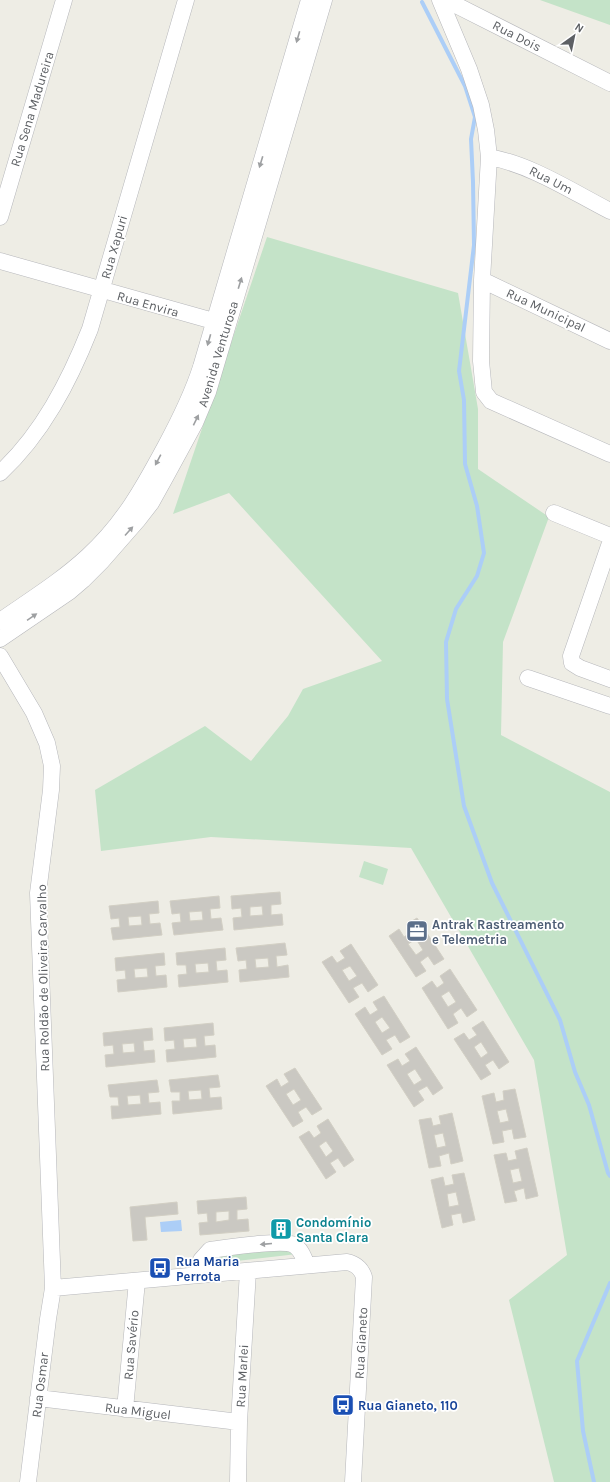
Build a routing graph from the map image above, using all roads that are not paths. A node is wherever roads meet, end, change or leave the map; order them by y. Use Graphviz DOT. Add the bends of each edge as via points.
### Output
graph roads {
  1 [pos="64,0"];
  2 [pos="186,0"];
  3 [pos="309,0"];
  4 [pos="324,0"];
  5 [pos="440,0"];
  6 [pos="446,0"];
  7 [pos="610,83"];
  8 [pos="489,157"];
  9 [pos="610,211"];
  10 [pos="0,217"];
  11 [pos="0,261"];
  12 [pos="482,280"];
  13 [pos="102,291"];
  14 [pos="221,324"];
  15 [pos="610,341"];
  16 [pos="610,454"];
  17 [pos="0,473"];
  18 [pos="554,513"];
  19 [pos="610,536"];
  20 [pos="610,544"];
  21 [pos="0,620"];
  22 [pos="0,639"];
  23 [pos="0,656"];
  24 [pos="528,678"];
  25 [pos="610,679"];
  26 [pos="610,706"];
  27 [pos="307,1265"];
  28 [pos="248,1271"];
  29 [pos="197,1275"];
  30 [pos="137,1281"];
  31 [pos="53,1288"];
  32 [pos="38,1398"];
  33 [pos="125,1409"];
  34 [pos="239,1422"];
  35 [pos="28,1482"];
  36 [pos="238,1482"];
  37 [pos="353,1482"];
  1 -- 10 [label="street, Rua Sena Madureira"];
  2 -- 13 [label="street, Rua Xapuri"];
  3 -- 14 [label="street, Avenida Venturosa, one-way"];
  14 -- 4 [label="street, Avenida Venturosa, one-way"];
  5 -- 8 [label="street" via="481,105"];
  6 -- 7 [label="street, Rua Dois"];
  8 -- 9 [label="street, Rua Um" via="516,163 534,171"];
  8 -- 12 [label="street"];
  11 -- 13 [label="street, Rua Envira"];
  12 -- 15 [label="street, Rua Municipal"];
  12 -- 16 [label="street" via="481,361 484,392 491,402"];
  13 -- 14 [label="street, Rua Envira"];
  13 -- 17 [label="street, Rua Xapuri" via="75,366 54,405 29,442"];
  14 -- 21 [label="street, Avenida Venturosa, one-way" via="188,402 147,481 124,517 75,568"];
  22 -- 14 [label="street, Avenida Venturosa, one-way" via="69,592 102,561 137,522 202,410"];
  18 -- 19 [label="street"];
  20 -- 25 [label="street" via="571,656 572,663 580,668"];
  23 -- 31 [label="street, Rua Roldão de Oliveira Carvalho" via="34,713 47,743 52,766 38,893"];
  24 -- 26 [label="street"];
  27 -- 28 [label="street"];
  27 -- 29 [label="street, one-way" via="295,1245 269,1244 210,1250 201,1260"];
  27 -- 37 [label="street, Rua Gianeto" via="347,1262 357,1266 364,1277"];
  28 -- 29 [label="street"];
  28 -- 34 [label="street, Rua Marlei"];
  29 -- 30 [label="street"];
  30 -- 31 [label="street"];
  30 -- 33 [label="street, Rua Savério"];
  31 -- 32 [label="street, Rua Osmar"];
  32 -- 33 [label="street, Rua Miguel"];
  32 -- 35 [label="street, Rua Osmar"];
  33 -- 34 [label="street, Rua Miguel"];
  34 -- 36 [label="street, Rua Marlei"];
}
